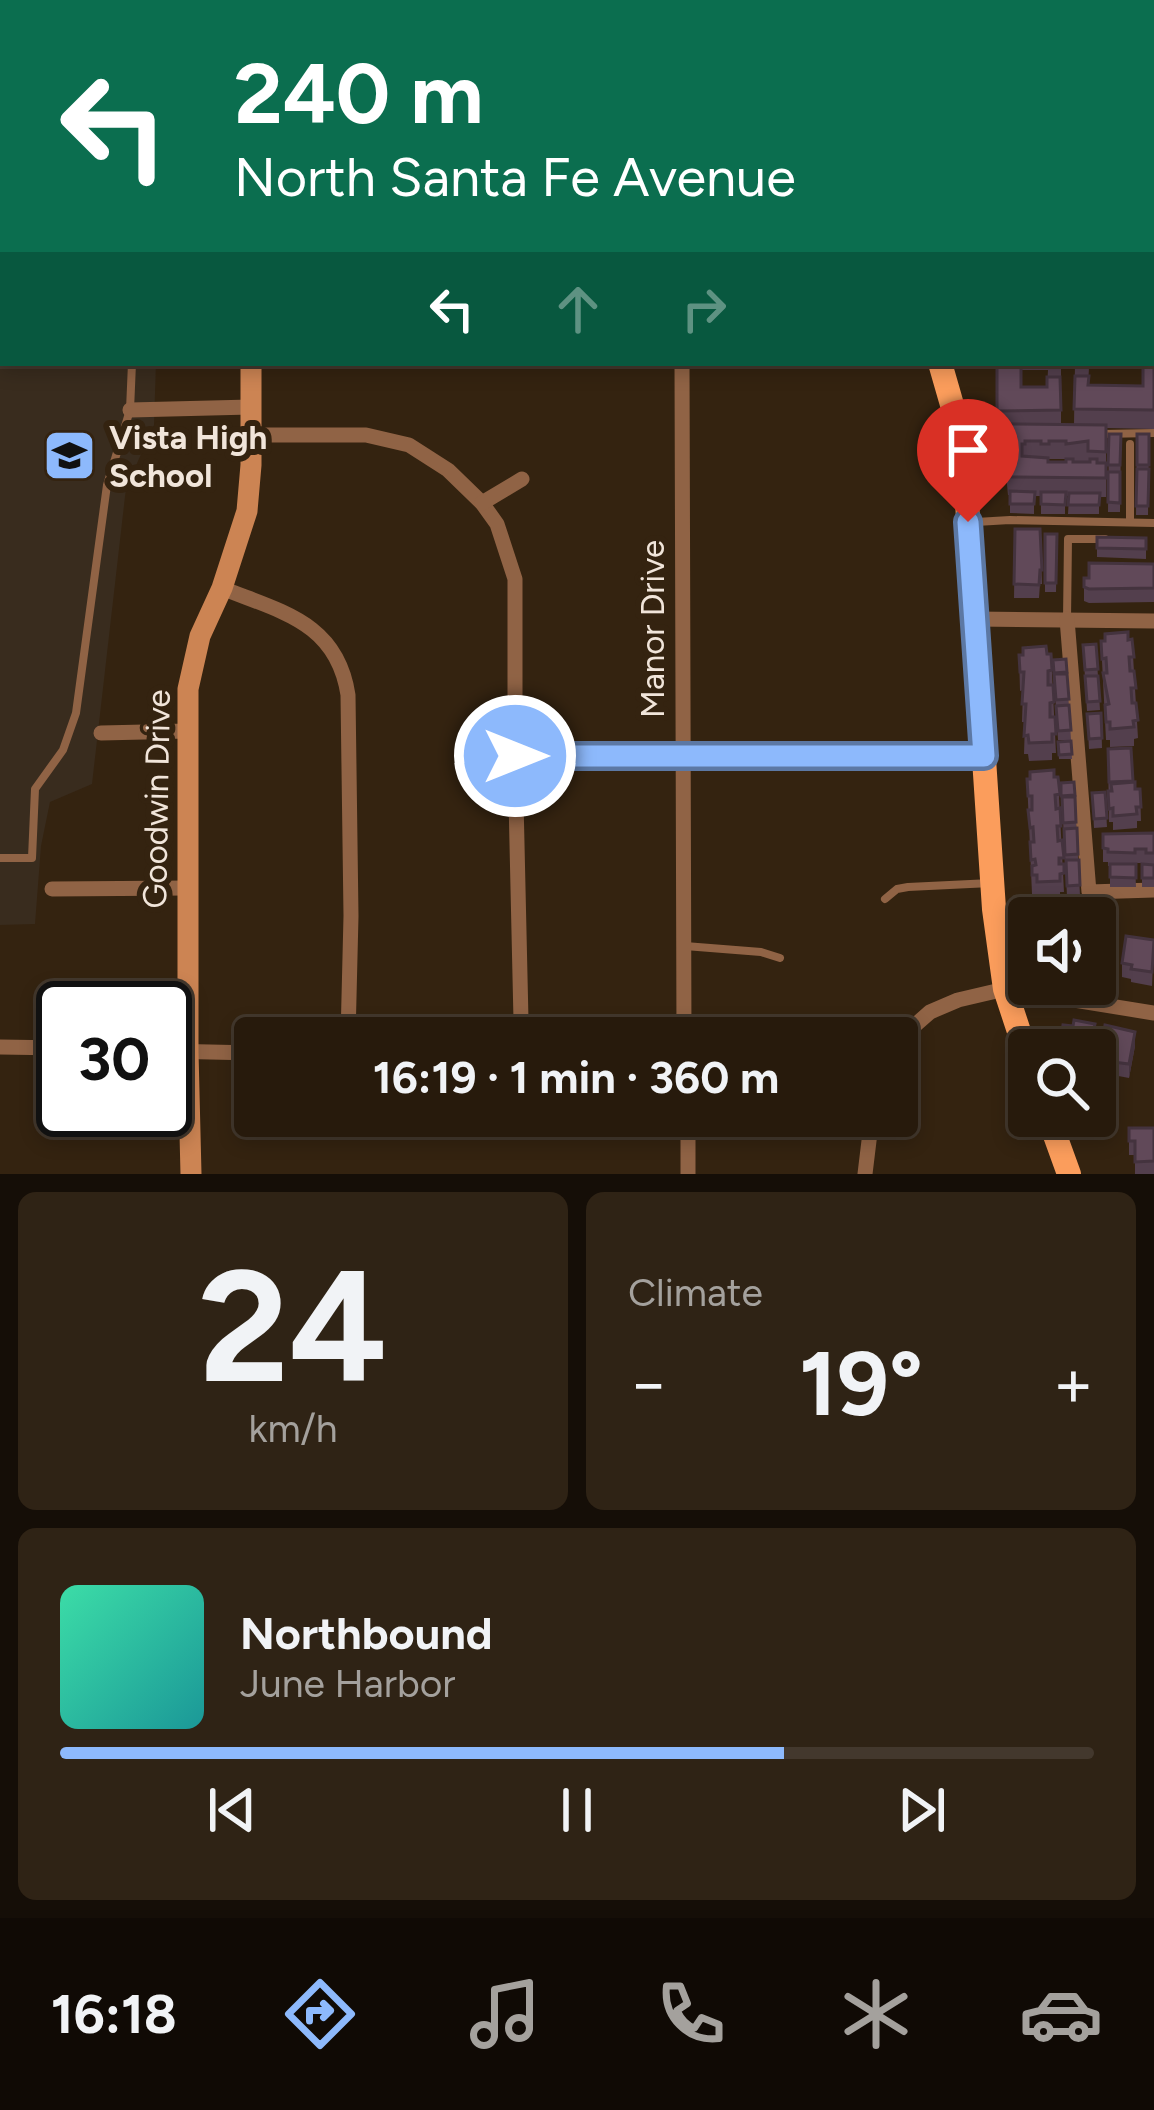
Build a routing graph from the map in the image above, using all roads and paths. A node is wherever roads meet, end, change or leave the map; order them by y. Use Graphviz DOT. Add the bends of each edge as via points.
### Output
graph roads {
  1 [pos="132,366"];
  2 [pos="251,366"];
  3 [pos="682,366"];
  4 [pos="941,366"];
  5 [pos="251,407"];
  6 [pos="130,410"];
  7 [pos="1154,433"];
  8 [pos="251,434"];
  9 [pos="1025,434"];
  10 [pos="1089,434"];
  11 [pos="960,435"];
  12 [pos="1130,444"];
  13 [pos="522,479"];
  14 [pos="482,503"];
  15 [pos="968,522"];
  16 [pos="1130,522"];
  17 [pos="1154,523"];
  18 [pos="1111,539"];
  19 [pos="222,588"];
  20 [pos="975,619"];
  21 [pos="1067,620"];
  22 [pos="1154,621"];
  23 [pos="188,731"];
  24 [pos="101,733"];
  25 [pos="515,756"];
  26 [pos="682,756"];
  27 [pos="984,756"];
  28 [pos="0,858"];
  29 [pos="992,884"];
  30 [pos="188,888"];
  31 [pos="52,889"];
  32 [pos="1154,890"];
  33 [pos="885,899"];
  34 [pos="683,946"];
  35 [pos="780,958"];
  36 [pos="181,981"];
  37 [pos="1005,988"];
  38 [pos="1154,1013"];
  39 [pos="349,1017"];
  40 [pos="520,1017"];
  41 [pos="684,1017"];
  42 [pos="918,1022"];
  43 [pos="1018,1029"];
  44 [pos="0,1047"];
  45 [pos="36,1048"];
  46 [pos="192,1052"];
  47 [pos="234,1053"];
  48 [pos="186,1137"];
  49 [pos="688,1137"];
  50 [pos="869,1137"];
  51 [pos="1056,1137"];
  52 [pos="191,1174"];
  53 [pos="688,1174"];
  54 [pos="865,1174"];
  55 [pos="1069,1174"];
  1 -- 6 [label="lane"];
  2 -- 5 [label="street, Goodwin Drive"];
  3 -- 26 [label="street, Manor Drive"];
  4 -- 11 [label="main road"];
  5 -- 6 [label="street"];
  5 -- 8 [label="street, Goodwin Drive"];
  6 -- 28 [label="lane" via="107,485 68,737 35,789 32,858"];
  7 -- 10 [label="lane"];
  8 -- 14 [label="street" via="366,435 409,445"];
  8 -- 19 [label="street, Goodwin Drive" via="247,512"];
  9 -- 11 [label="lane"];
  11 -- 15 [label="main road"];
  12 -- 16 [label="lane"];
  13 -- 14 [label="street"];
  14 -- 25 [label="street" via="515,579"];
  15 -- 16 [label="lane"];
  15 -- 20 [label="main road"];
  16 -- 17 [label="lane"];
  18 -- 21 [label="lane" via="1068,538"];
  19 -- 23 [label="street, Goodwin Drive" via="200,635"];
  19 -- 39 [label="street" via="302,620 324,637 345,674"];
  20 -- 21 [label="street"];
  20 -- 27 [label="main road"];
  21 -- 22 [label="street"];
  21 -- 32 [label="street" via="1089,892"];
  23 -- 24 [label="street"];
  23 -- 30 [label="street, Goodwin Drive"];
  25 -- 26 [label="street"];
  25 -- 40 [label="street"];
  26 -- 27 [label="street"];
  26 -- 34 [label="street, Manor Drive"];
  27 -- 29 [label="main road"];
  29 -- 33 [label="lane" via="908,887"];
  29 -- 37 [label="main road"];
  30 -- 31 [label="street"];
  30 -- 36 [label="street, Goodwin Drive"];
  34 -- 35 [label="lane"];
  34 -- 41 [label="street, Manor Drive"];
  37 -- 38 [label="street"];
  37 -- 42 [label="street" via="958,1000"];
  37 -- 43 [label="main road"];
  44 -- 45 [label="street"];
  46 -- 47 [label="street"];
  48 -- 52 [label="street, Goodwin Drive"];
  49 -- 53 [label="street"];
  50 -- 54 [label="street"];
  51 -- 55 [label="main road"];
}
